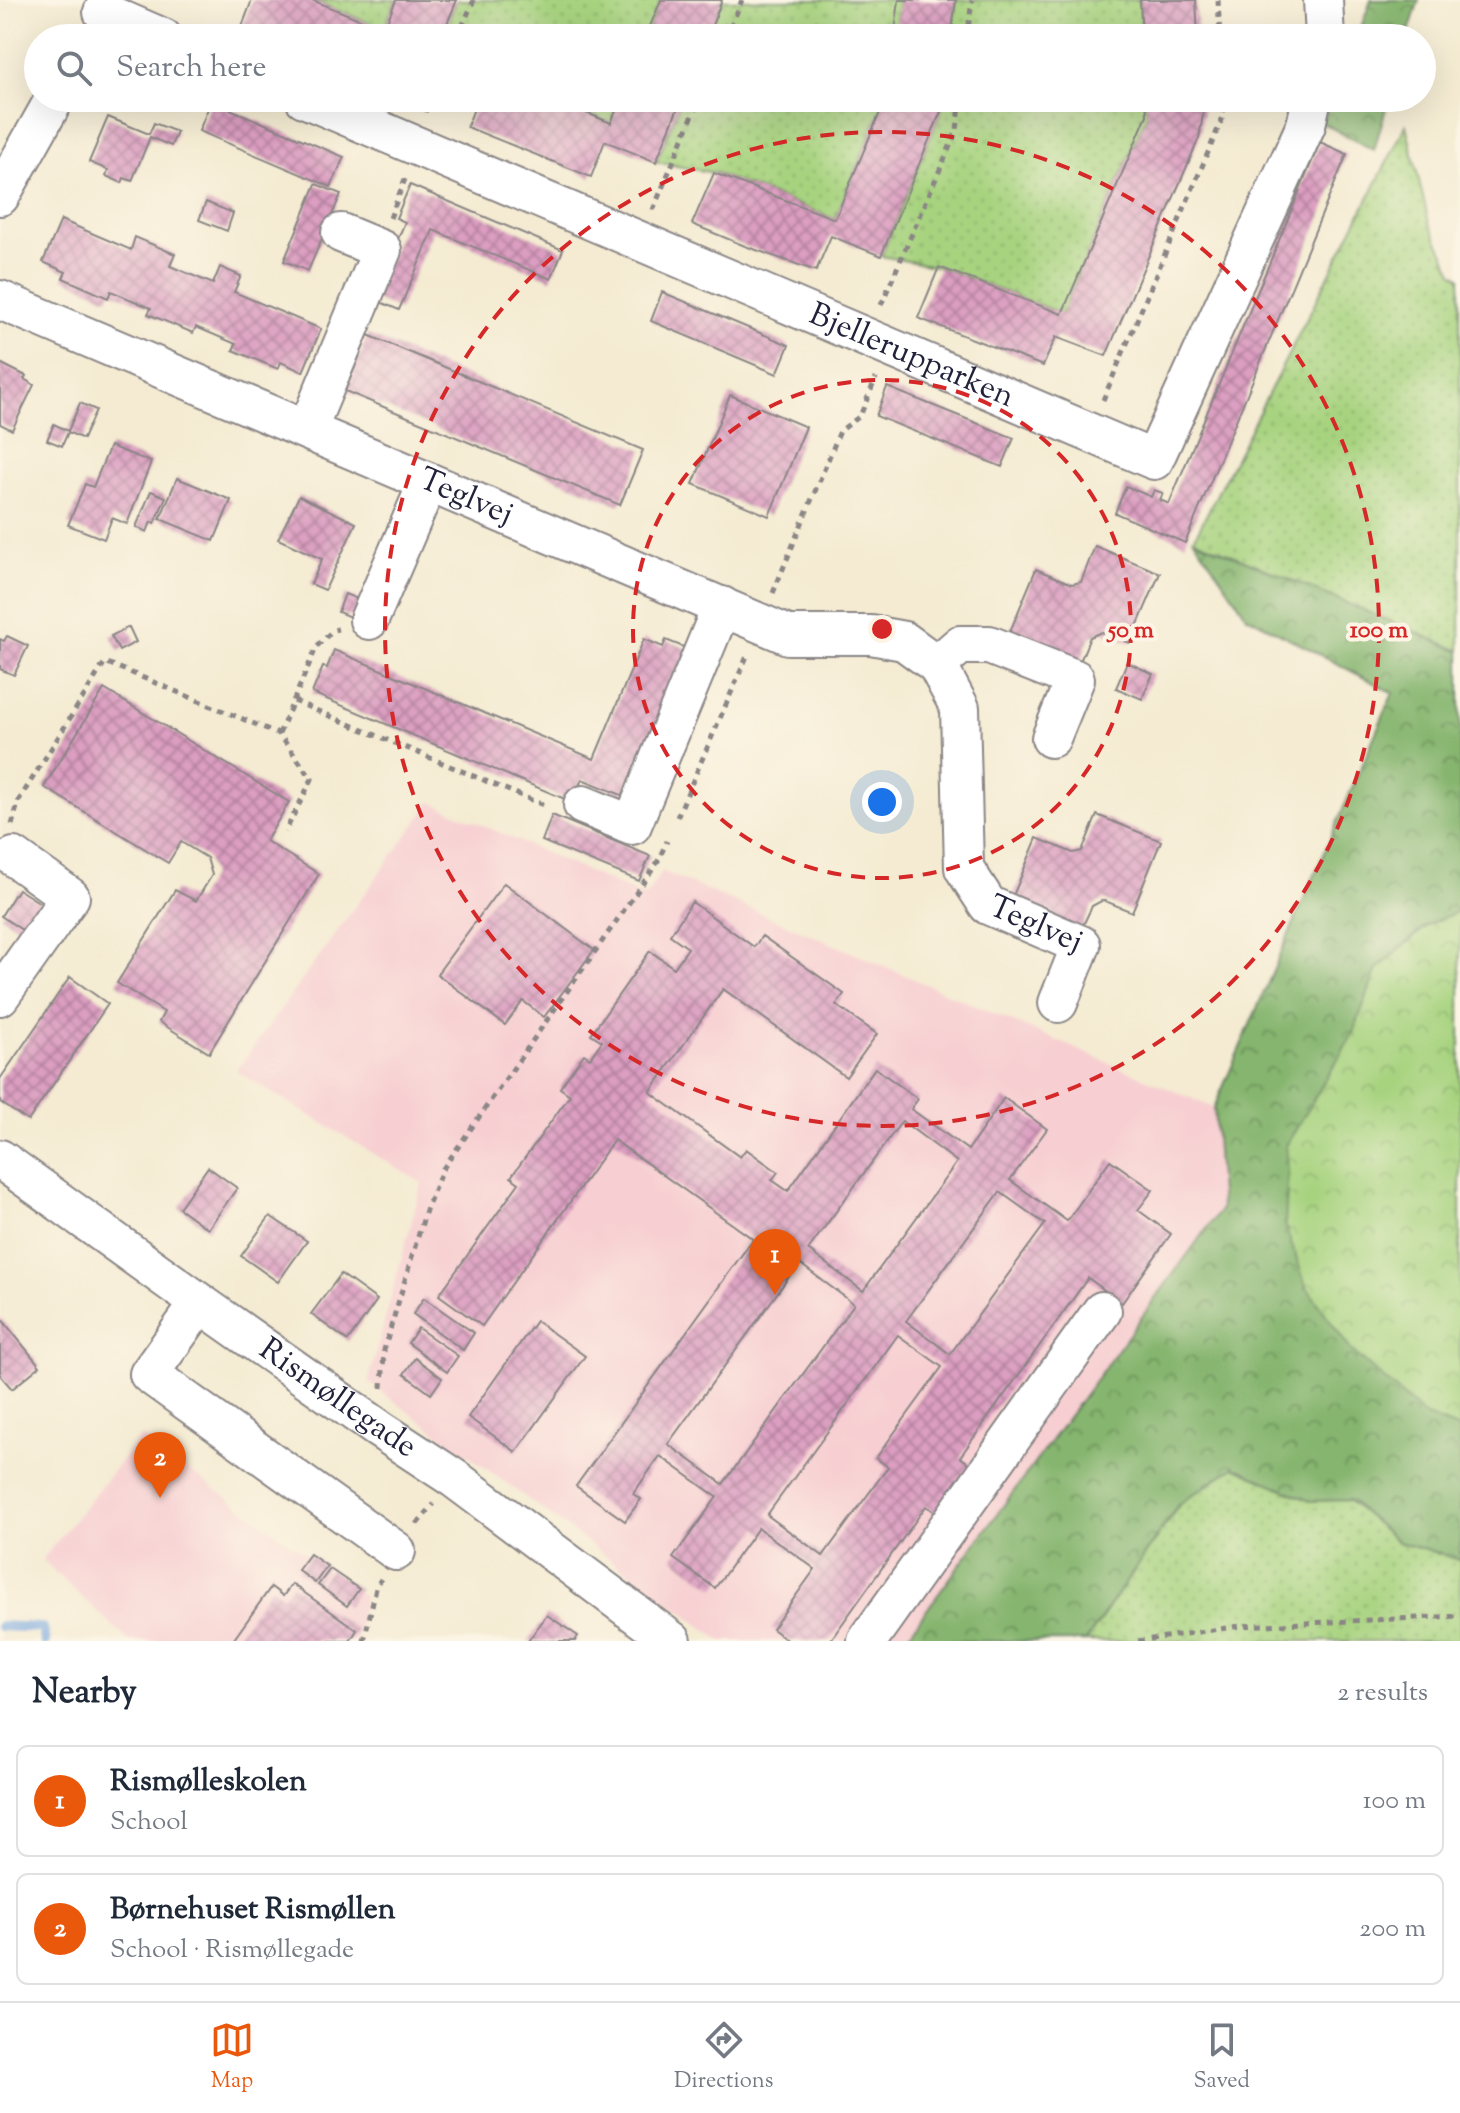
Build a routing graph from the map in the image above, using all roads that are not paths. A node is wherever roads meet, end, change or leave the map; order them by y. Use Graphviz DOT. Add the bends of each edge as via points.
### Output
graph roads {
  1 [pos="1323,0"];
  2 [pos="101,17"];
  3 [pos="122,24"];
  4 [pos="1324,24"];
  5 [pos="47,112"];
  6 [pos="337,112"];
  7 [pos="1309,112"];
  8 [pos="0,196"];
  9 [pos="341,233"];
  10 [pos="0,300"];
  11 [pos="307,430"];
  12 [pos="428,482"];
  13 [pos="722,606"];
  14 [pos="369,620"];
  15 [pos="937,665"];
  16 [pos="1051,738"];
  17 [pos="583,805"];
  18 [pos="14,857"];
  19 [pos="0,996"];
  20 [pos="1058,1003"];
  21 [pos="0,1159"];
  22 [pos="200,1303"];
  23 [pos="1102,1311"];
  24 [pos="396,1551"];
  25 [pos="672,1641"];
  26 [pos="867,1641"];
  1 -- 4 [label="street"];
  2 -- 3 [label="street"];
  5 -- 8 [label="street"];
  6 -- 7 [label="street, Bjellerupparken" via="1154,460"];
  9 -- 11 [label="street" via="382,250"];
  10 -- 11 [label="street, Teglvej"];
  11 -- 12 [label="street, Teglvej"];
  12 -- 13 [label="street, Teglvej"];
  12 -- 14 [label="street"];
  13 -- 15 [label="street, Teglvej" via="788,635 871,635 904,641"];
  13 -- 17 [label="street" via="632,825"];
  15 -- 16 [label="street" via="960,645 989,645 1075,679"];
  15 -- 20 [label="street, Teglvej" via="960,708 964,868 988,905 1081,945"];
  18 -- 19 [label="street" via="70,897"];
  21 -- 22 [label="street, Rismøllegade"];
  22 -- 24 [label="street" via="149,1374"];
  22 -- 25 [label="street, Rismøllegade" via="455,1479"];
  23 -- 26 [label="street"];
}
